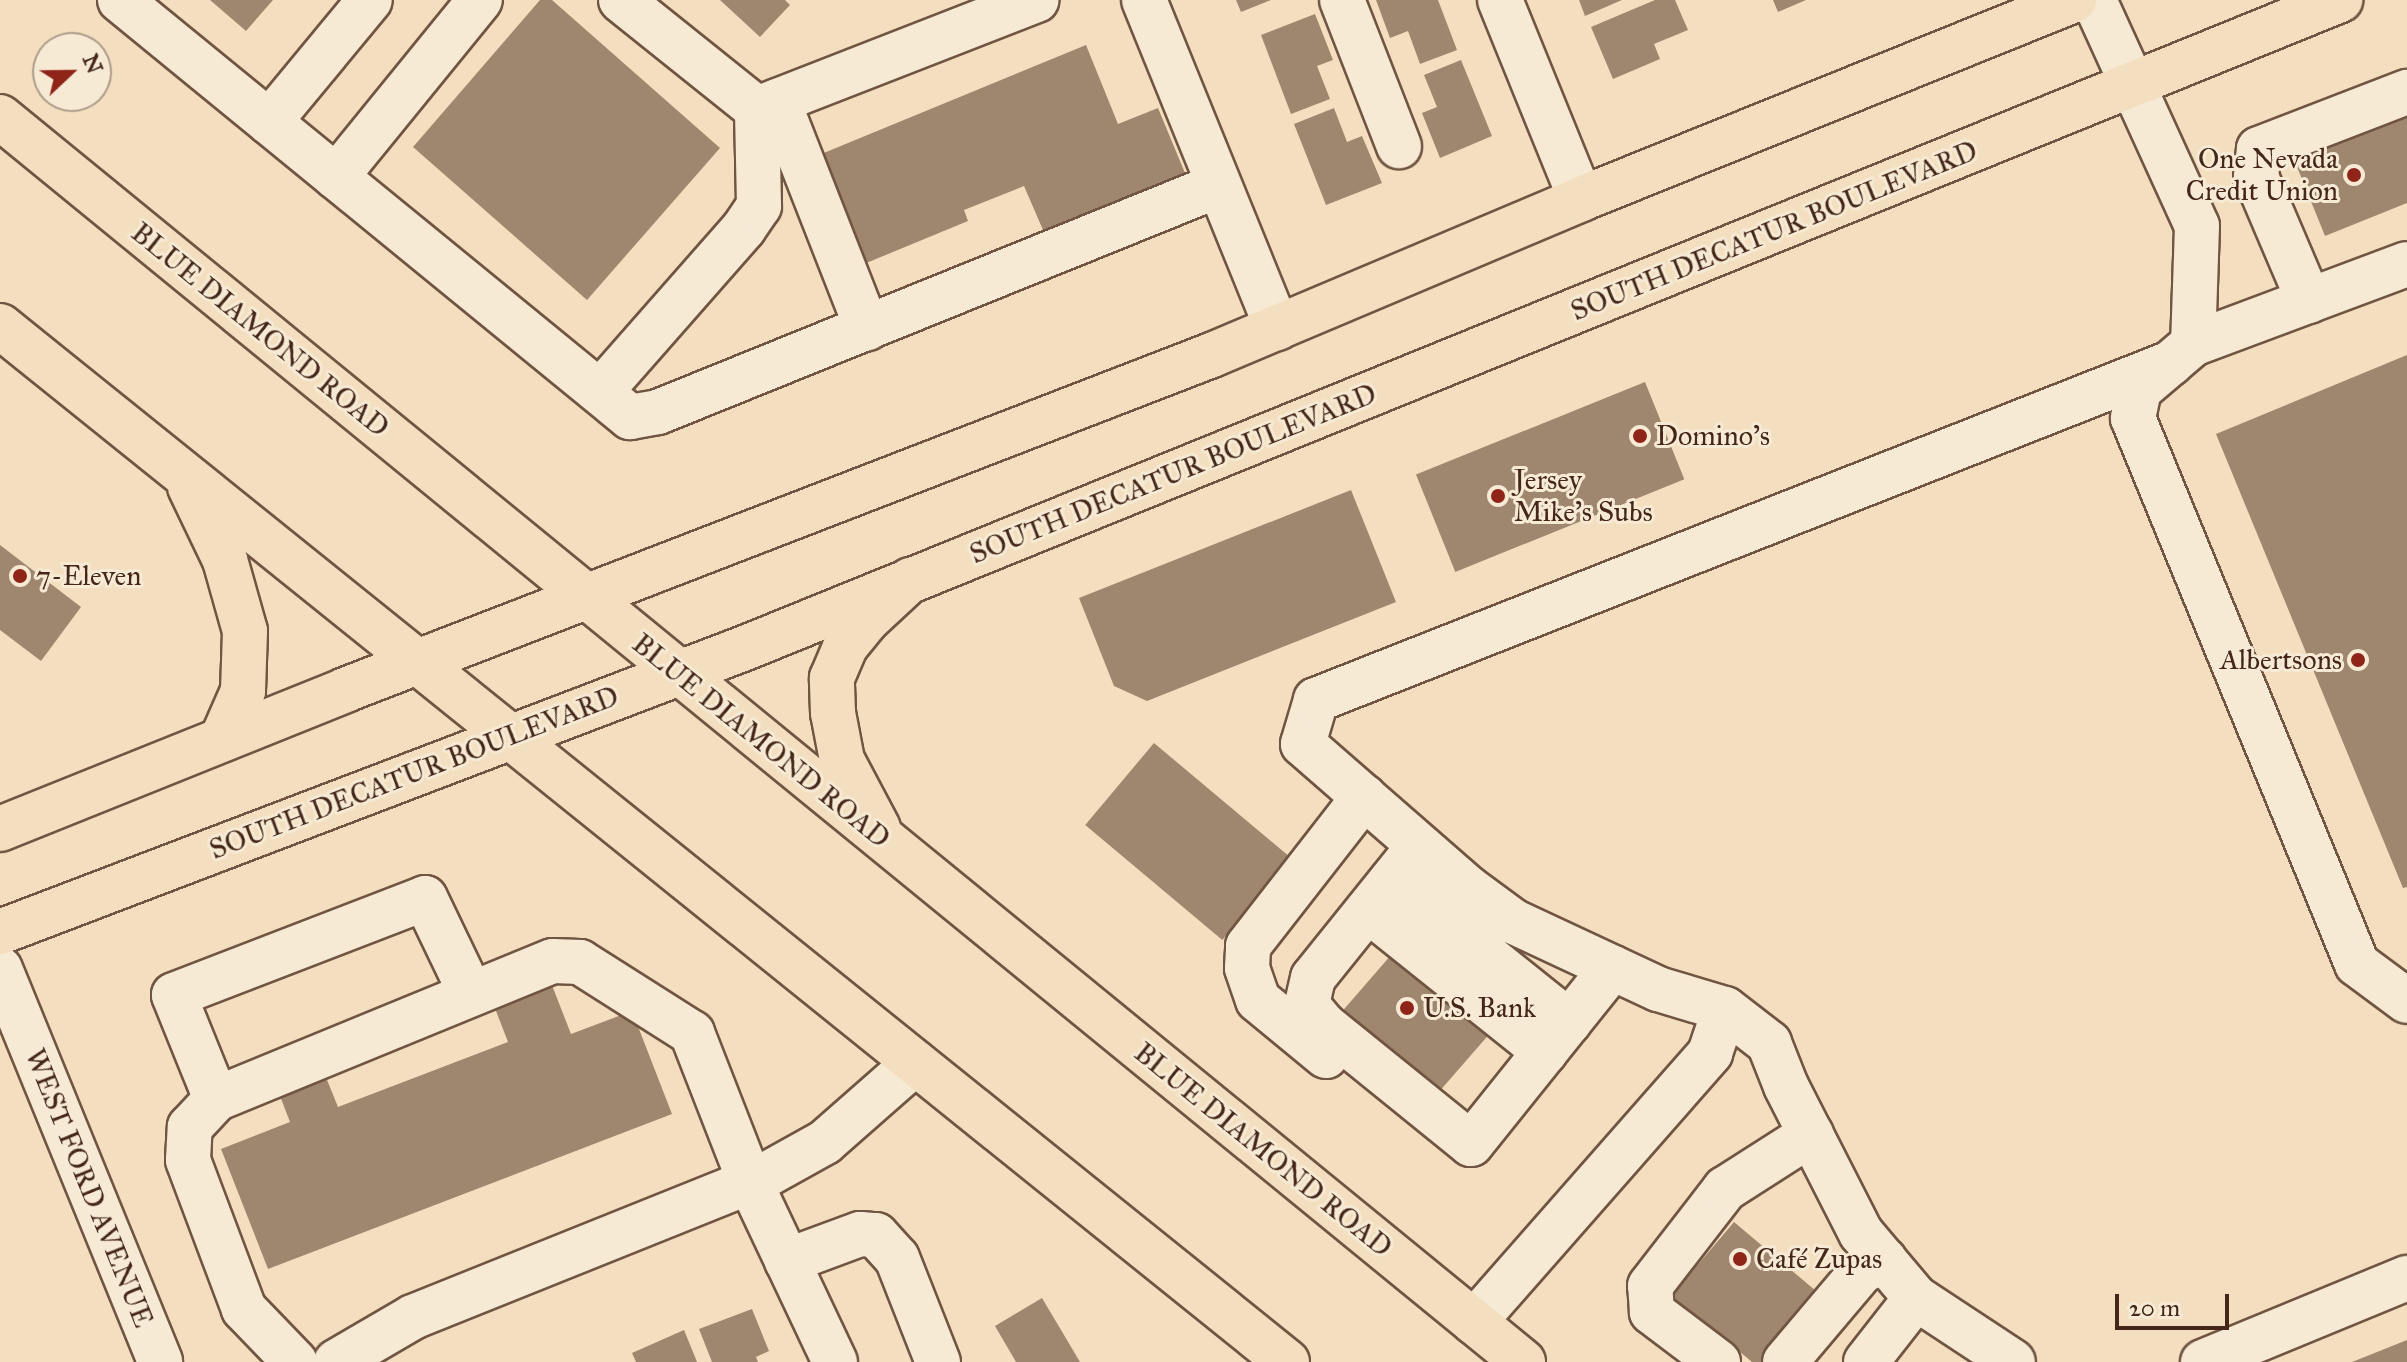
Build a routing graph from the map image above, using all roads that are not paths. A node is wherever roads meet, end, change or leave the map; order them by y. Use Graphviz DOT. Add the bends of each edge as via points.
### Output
graph roads {
  1 [pos="120,0"];
  2 [pos="370,0"];
  3 [pos="480,0"];
  4 [pos="621,0"];
  5 [pos="1036,0"];
  6 [pos="1144,0"];
  7 [pos="1342,0"];
  8 [pos="1500,0"];
  9 [pos="2074,0"];
  10 [pos="2094,0"];
  11 [pos="2340,0"];
  12 [pos="2132,85"];
  13 [pos="2407,92"];
  14 [pos="767,105"];
  15 [pos="0,117"];
  16 [pos="269,122"];
  17 [pos="1399,146"];
  18 [pos="336,177"];
  19 [pos="1219,185"];
  20 [pos="1581,199"];
  21 [pos="2407,264"];
  22 [pos="2309,301"];
  23 [pos="0,326"];
  24 [pos="867,328"];
  25 [pos="1277,328"];
  26 [pos="2182,353"];
  27 [pos="600,392"];
  28 [pos="183,475"];
  29 [pos="910,580"];
  30 [pos="586,597"];
  31 [pos="418,663"];
  32 [pos="677,673"];
  33 [pos="509,737"];
  34 [pos="222,739"];
  35 [pos="1364,797"];
  36 [pos="0,829"];
  37 [pos="886,844"];
  38 [pos="1419,846"];
  39 [pos="1381,895"];
  40 [pos="0,932"];
  41 [pos="1612,968"];
  42 [pos="0,969"];
  43 [pos="471,994"];
  44 [pos="2407,1001"];
  45 [pos="1725,1009"];
  46 [pos="1558,1036"];
  47 [pos="915,1063"];
  48 [pos="216,1099"];
  49 [pos="1416,1099"];
  50 [pos="1811,1134"];
  51 [pos="750,1182"];
  52 [pos="1885,1260"];
  53 [pos="787,1261"];
  54 [pos="2407,1278"];
  55 [pos="1916,1298"];
  56 [pos="1474,1322"];
  57 [pos="160,1362"];
  58 [pos="295,1362"];
  59 [pos="336,1362"];
  60 [pos="835,1362"];
  61 [pos="938,1362"];
  62 [pos="1287,1362"];
  63 [pos="1523,1362"];
  64 [pos="1718,1362"];
  65 [pos="1785,1362"];
  66 [pos="1866,1362"];
  67 [pos="2013,1362"];
  68 [pos="2203,1362"];
  1 -- 16 [label="street"];
  2 -- 16 [label="street"];
  3 -- 18 [label="street"];
  4 -- 14 [label="street"];
  5 -- 14 [label="street"];
  6 -- 19 [label="street"];
  7 -- 17 [label="street"];
  8 -- 20 [label="street"];
  9 -- 20 [label="main road"];
  10 -- 12 [label="street"];
  11 -- 12 [label="main road, SOUTH DECATUR BOULEVARD"];
  12 -- 26 [label="street" via="2197,226"];
  12 -- 29 [label="main road, SOUTH DECATUR BOULEVARD"];
  13 -- 22 [label="street" via="2259,149 2256,177"];
  14 -- 24 [label="street"];
  14 -- 27 [label="street" via="759,206"];
  15 -- 30 [label="main road, BLUE DIAMOND ROAD"];
  16 -- 18 [label="street"];
  18 -- 27 [label="street"];
  19 -- 24 [label="street"];
  19 -- 25 [label="street"];
  20 -- 25 [label="main road"];
  21 -- 22 [label="street"];
  22 -- 26 [label="street"];
  23 -- 28 [label="main road"];
  24 -- 27 [label="street" via="658,412 630,417"];
  25 -- 30 [label="main road"];
  26 -- 35 [label="street" via="1316,700 1303,744"];
  26 -- 44 [label="street" via="2139,390 2133,418 2357,964"];
  28 -- 31 [label="main road"];
  28 -- 34 [label="main road" via="225,560 245,631 243,691"];
  29 -- 32 [label="main road, SOUTH DECATUR BOULEVARD"];
  29 -- 37 [label="main road" via="845,647 832,678 842,760"];
  30 -- 31 [label="main road"];
  30 -- 32 [label="main road, BLUE DIAMOND ROAD"];
  31 -- 33 [label="main road"];
  31 -- 34 [label="main road"];
  32 -- 33 [label="main road, SOUTH DECATUR BOULEVARD"];
  32 -- 37 [label="main road, BLUE DIAMOND ROAD"];
  33 -- 40 [label="main road, SOUTH DECATUR BOULEVARD"];
  33 -- 47 [label="main road"];
  34 -- 36 [label="main road"];
  35 -- 38 [label="street"];
  35 -- 49 [label="street" via="1248,946 1247,968 1258,1000 1279,1019 1390,1105"];
  37 -- 56 [label="main road, BLUE DIAMOND ROAD"];
  38 -- 39 [label="street"];
  38 -- 41 [label="street" via="1514,922"];
  39 -- 46 [label="street"];
  39 -- 49 [label="street" via="1313,978 1307,1005 1324,1025"];
  41 -- 45 [label="street" via="1658,989"];
  41 -- 46 [label="street"];
  42 -- 57 [label="street, WEST FORD AVENUE"];
  43 -- 48 [label="street"];
  43 -- 48 [label="street" via="425,898 174,995"];
  43 -- 51 [label="street" via="553,961 580,962 692,1033"];
  45 -- 50 [label="street" via="1769,1043"];
  45 -- 56 [label="street" via="1710,1053"];
  46 -- 49 [label="street" via="1471,1144"];
  47 -- 51 [label="street" via="825,1142"];
  47 -- 62 [label="main road"];
  48 -- 58 [label="street" via="190,1127 188,1160 244,1309"];
  50 -- 52 [label="street" via="1861,1233"];
  50 -- 64 [label="street" via="1725,1189 1650,1286 1652,1312"];
  51 -- 53 [label="street"];
  51 -- 59 [label="street" via="413,1317"];
  52 -- 55 [label="street"];
  52 -- 65 [label="street" via="1862,1271"];
  53 -- 60 [label="street"];
  53 -- 61 [label="street" via="860,1234 876,1235 897,1258"];
  54 -- 68 [label="street"];
  55 -- 66 [label="street"];
  55 -- 67 [label="street"];
  56 -- 63 [label="main road, BLUE DIAMOND ROAD"];
}
